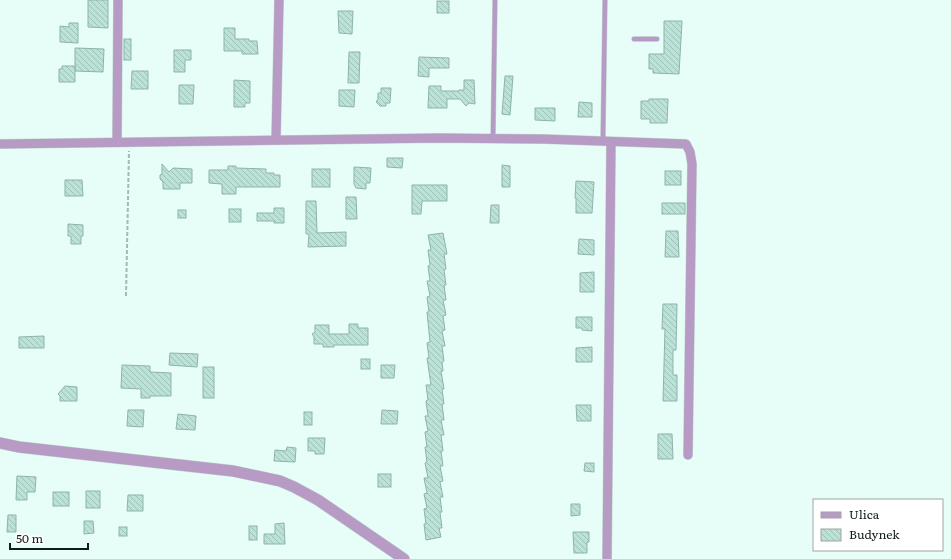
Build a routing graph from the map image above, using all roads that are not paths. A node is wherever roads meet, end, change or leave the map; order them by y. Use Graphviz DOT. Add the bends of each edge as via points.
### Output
graph roads {
  1 [pos="118,0"];
  2 [pos="279,0"];
  3 [pos="495,0"];
  4 [pos="605,0"];
  5 [pos="657,38"];
  6 [pos="634,39"];
  7 [pos="494,139"];
  8 [pos="276,140"];
  9 [pos="117,142"];
  10 [pos="608,142"];
  11 [pos="0,144"];
  12 [pos="0,443"];
  13 [pos="688,455"];
  14 [pos="404,559"];
  15 [pos="607,559"];
  1 -- 9 [label="street"];
  2 -- 8 [label="street"];
  3 -- 7 [label="lane"];
  4 -- 10 [label="lane" via="604,127"];
  5 -- 6 [label="lane"];
  7 -- 8 [label="street"];
  7 -- 10 [label="street"];
  8 -- 9 [label="street"];
  9 -- 11 [label="street"];
  10 -- 13 [label="street" via="686,144 690,152 692,174"];
  10 -- 15 [label="street"];
  12 -- 14 [label="street" via="240,472 280,481 318,500"];
}
